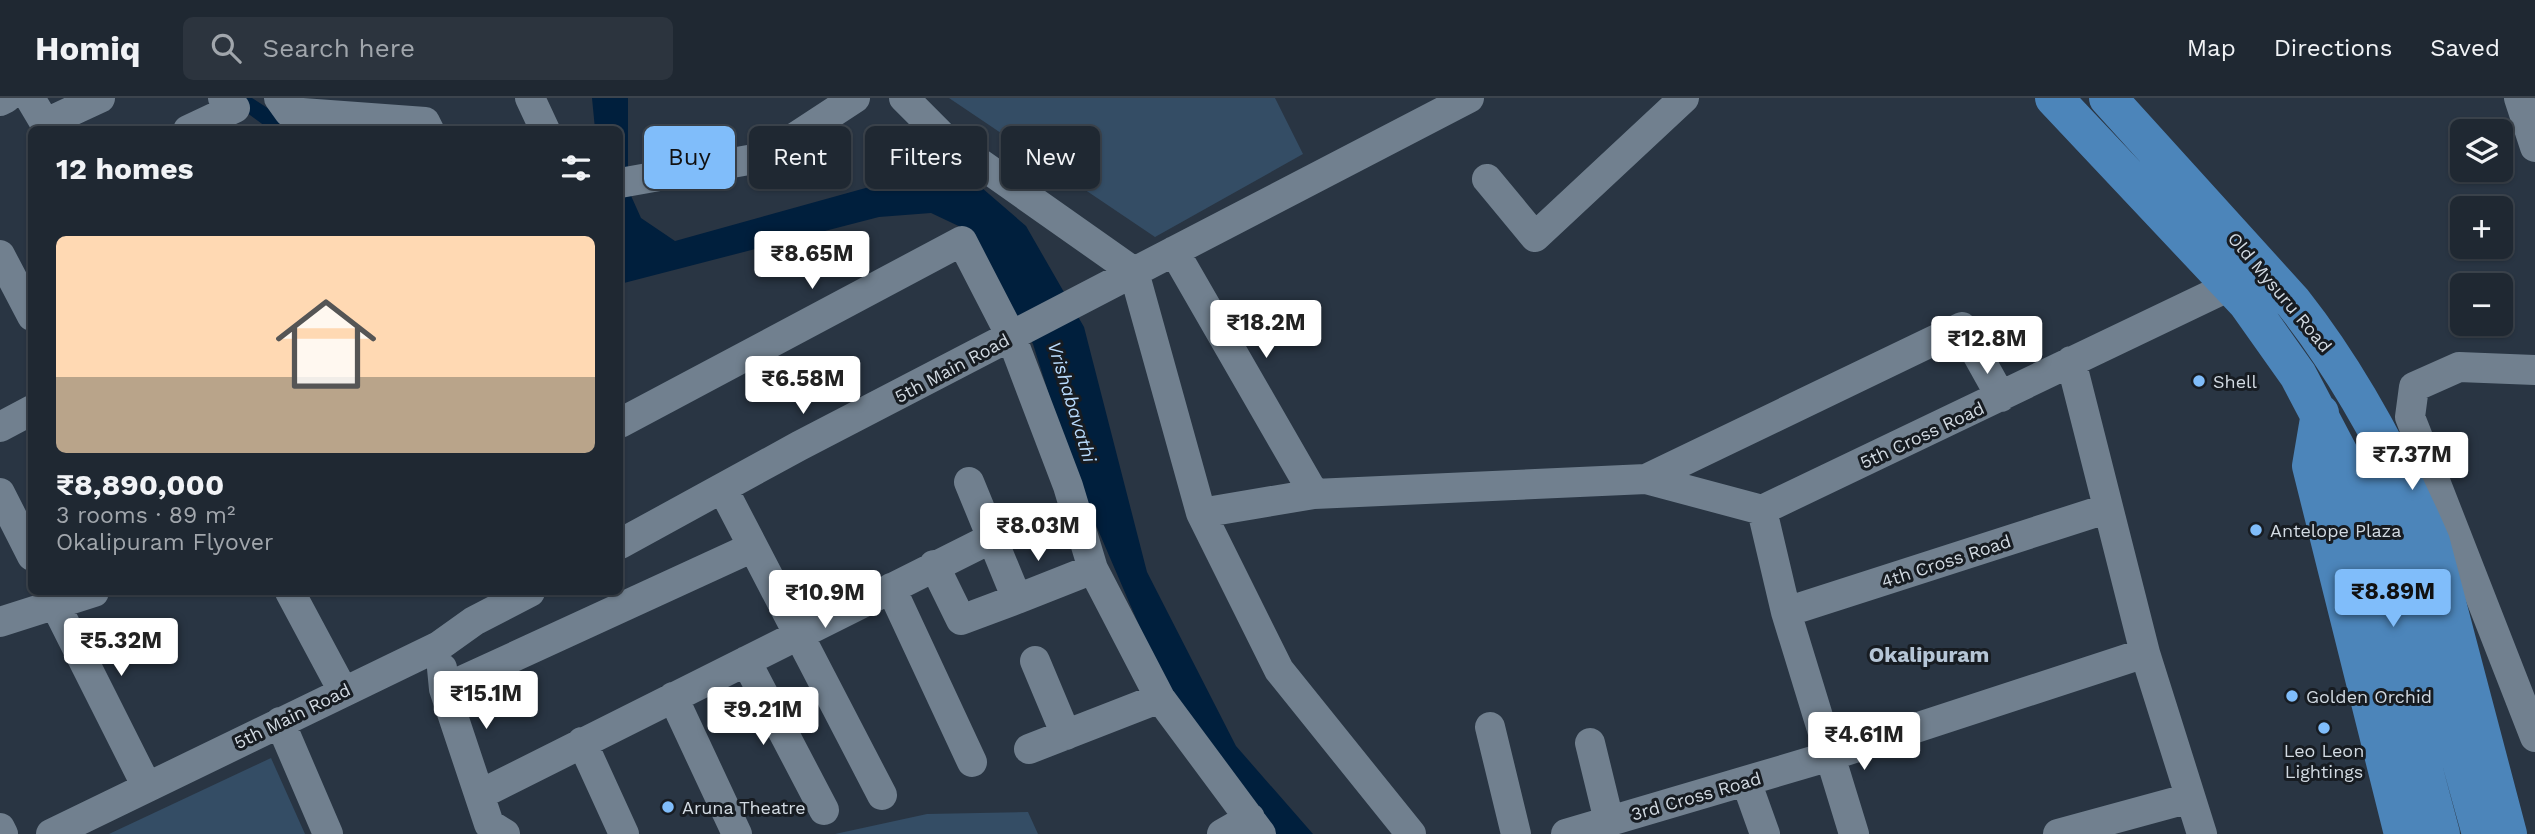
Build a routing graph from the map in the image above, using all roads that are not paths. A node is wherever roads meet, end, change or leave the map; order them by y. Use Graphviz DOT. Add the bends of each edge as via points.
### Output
graph roads {
  1 [pos="6,98"];
  2 [pos="30,98"];
  3 [pos="100,98"];
  4 [pos="223,98"];
  5 [pos="279,98"];
  6 [pos="530,98"];
  7 [pos="855,98"];
  8 [pos="904,98"];
  9 [pos="1469,98"];
  10 [pos="1684,98"];
  11 [pos="2054,98"];
  12 [pos="2108,98"];
  13 [pos="2519,98"];
  14 [pos="0,101"];
  15 [pos="47,126"];
  16 [pos="197,126"];
  17 [pos="427,126"];
  18 [pos="543,126"];
  19 [pos="2535,147"];
  20 [pos="1487,179"];
  21 [pos="623,182"];
  22 [pos="1174,251"];
  23 [pos="0,255"];
  24 [pos="1134,272"];
  25 [pos="2232,285"];
  26 [pos="28,308"];
  27 [pos="1012,337"];
  28 [pos="2071,361"];
  29 [pos="2535,370"];
  30 [pos="2001,397"];
  31 [pos="2364,407"];
  32 [pos="28,412"];
  33 [pos="2320,413"];
  34 [pos="623,421"];
  35 [pos="0,427"];
  36 [pos="1646,479"];
  37 [pos="969,482"];
  38 [pos="723,489"];
  39 [pos="0,493"];
  40 [pos="1314,494"];
  41 [pos="2106,509"];
  42 [pos="1762,510"];
  43 [pos="1202,513"];
  44 [pos="990,540"];
  45 [pos="623,542"];
  46 [pos="753,547"];
  47 [pos="28,548"];
  48 [pos="934,565"];
  49 [pos="1093,569"];
  50 [pos="891,588"];
  51 [pos="292,595"];
  52 [pos="480,595"];
  53 [pos="524,595"];
  54 [pos="52,597"];
  55 [pos="1017,599"];
  56 [pos="1786,612"];
  57 [pos="474,621"];
  58 [pos="0,622"];
  59 [pos="798,634"];
  60 [pos="439,646"];
  61 [pos="2145,653"];
  62 [pos="746,661"];
  63 [pos="1035,661"];
  64 [pos="444,689"];
  65 [pos="342,691"];
  66 [pos="673,697"];
  67 [pos="1160,698"];
  68 [pos="279,722"];
  69 [pos="1490,727"];
  70 [pos="1066,735"];
  71 [pos="2535,737"];
  72 [pos="582,742"];
  73 [pos="1590,743"];
  74 [pos="1029,749"];
  75 [pos="1830,756"];
  76 [pos="972,762"];
  77 [pos="1746,781"];
  78 [pos="147,787"];
  79 [pos="481,794"];
  80 [pos="881,794"];
  81 [pos="2190,798"];
  82 [pos="824,810"];
  83 [pos="1609,821"];
  84 [pos="1255,826"];
  85 [pos="0,828"];
  86 [pos="495,831"];
  87 [pos="2403,831"];
  88 [pos="3,834"];
  89 [pos="51,834"];
  90 [pos="328,834"];
  91 [pos="624,834"];
  92 [pos="737,834"];
  93 [pos="1222,834"];
  94 [pos="1411,834"];
  95 [pos="1516,834"];
  96 [pos="1566,834"];
  97 [pos="1765,834"];
  98 [pos="1854,834"];
  99 [pos="2058,834"];
  100 [pos="2202,834"];
  101 [pos="2441,834"];
  102 [pos="2481,834"];
  103 [pos="2508,834"];
  1 -- 14 [label="street"];
  2 -- 15 [label="street"];
  3 -- 15 [label="street"];
  4 -- 16 [label="street" via="235,108"];
  5 -- 17 [label="street" via="289,112 425,121"];
  6 -- 18 [label="street"];
  7 -- 21 [label="street" via="765,157"];
  8 -- 24 [label="street" via="944,138"];
  9 -- 22 [label="street, 5th Main Road"];
  10 -- 20 [label="street" via="1535,237"];
  11 -- 25 [label="main road, Old Mysuru Road"];
  12 -- 31 [label="main road, Old Mysuru Road" via="2293,302"];
  13 -- 19 [label="street"];
  22 -- 24 [label="street, 5th Main Road"];
  22 -- 40 [label="street"];
  23 -- 26 [label="street"];
  24 -- 27 [label="street, 5th Main Road"];
  24 -- 43 [label="street"];
  25 -- 28 [label="street, 5th Cross Road"];
  25 -- 33 [label="main road, Old Mysuru Road" via="2267,328"];
  27 -- 34 [label="street" via="961,241"];
  27 -- 38 [label="street, 5th Main Road"];
  27 -- 49 [label="street" via="1068,486"];
  28 -- 30 [label="street, 5th Cross Road"];
  28 -- 41 [label="street"];
  29 -- 71 [label="street" via="2459,367 2414,387 2410,417"];
  30 -- 36 [label="street" via="1962,327"];
  30 -- 42 [label="street, 5th Cross Road"];
  31 -- 102 [label="main road"];
  31 -- 103 [label="main road, Old Mysuru Road" via="2431,542"];
  32 -- 35 [label="street"];
  33 -- 87 [label="main road" via="2311,466"];
  33 -- 101 [label="main road, Old Mysuru Road" via="2344,472"];
  36 -- 40 [label="street"];
  36 -- 42 [label="street"];
  37 -- 44 [label="street"];
  38 -- 45 [label="street, 5th Main Road"];
  38 -- 46 [label="street"];
  39 -- 47 [label="street"];
  40 -- 43 [label="street"];
  41 -- 56 [label="street, 4th Cross Road"];
  41 -- 61 [label="street"];
  42 -- 56 [label="street"];
  43 -- 94 [label="street" via="1279,670"];
  44 -- 48 [label="street"];
  44 -- 55 [label="street"];
  46 -- 59 [label="street"];
  46 -- 64 [label="street"];
  48 -- 50 [label="street"];
  48 -- 55 [label="street" via="961,620"];
  49 -- 55 [label="street"];
  49 -- 67 [label="street"];
  50 -- 59 [label="street"];
  50 -- 76 [label="street"];
  51 -- 65 [label="street"];
  52 -- 57 [label="street"];
  53 -- 57 [label="street, 5th Main Road"];
  54 -- 58 [label="street"];
  54 -- 78 [label="street"];
  56 -- 75 [label="street"];
  57 -- 60 [label="street, 5th Main Road"];
  59 -- 62 [label="street"];
  59 -- 80 [label="street"];
  60 -- 64 [label="street"];
  60 -- 65 [label="street, 5th Main Road"];
  61 -- 75 [label="street, 3rd Cross Road"];
  61 -- 81 [label="street"];
  62 -- 66 [label="street"];
  62 -- 82 [label="street"];
  63 -- 70 [label="street"];
  64 -- 79 [label="street"];
  65 -- 68 [label="street, 5th Main Road"];
  66 -- 72 [label="street"];
  66 -- 92 [label="street"];
  67 -- 70 [label="street"];
  67 -- 84 [label="street"];
  68 -- 78 [label="street, 5th Main Road"];
  68 -- 90 [label="street"];
  69 -- 95 [label="street"];
  70 -- 74 [label="street"];
  72 -- 79 [label="street"];
  72 -- 91 [label="street"];
  73 -- 83 [label="street"];
  75 -- 77 [label="street, 3rd Cross Road"];
  75 -- 98 [label="street"];
  77 -- 83 [label="street, 3rd Cross Road"];
  77 -- 97 [label="street"];
  78 -- 89 [label="street, 5th Main Road"];
  79 -- 86 [label="street"];
  81 -- 99 [label="street"];
  81 -- 100 [label="street"];
  83 -- 96 [label="street, 3rd Cross Road"];
  84 -- 93 [label="street"];
  85 -- 88 [label="street"];
}
